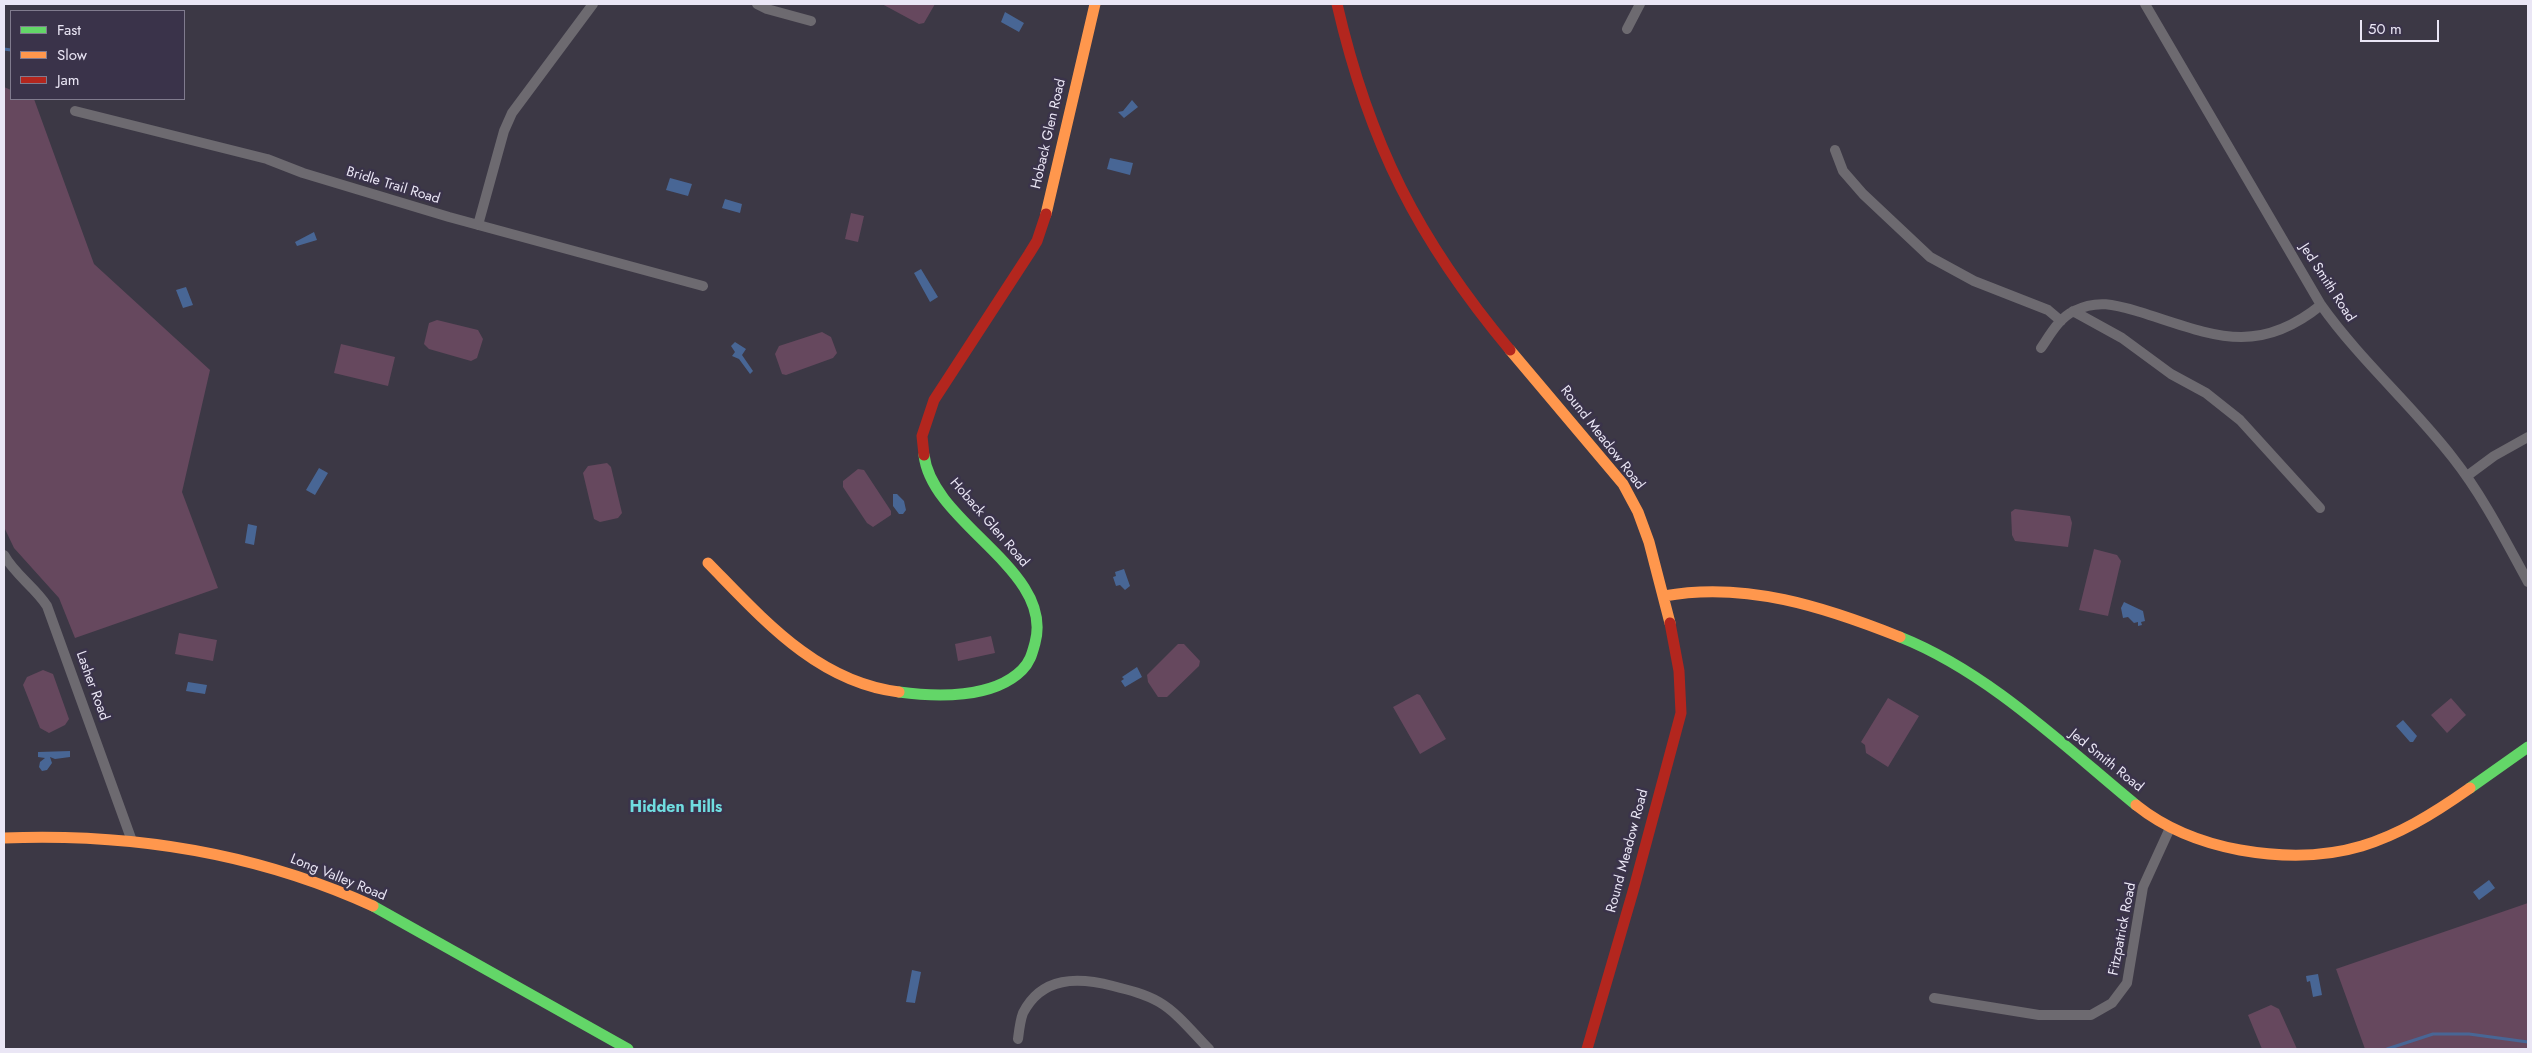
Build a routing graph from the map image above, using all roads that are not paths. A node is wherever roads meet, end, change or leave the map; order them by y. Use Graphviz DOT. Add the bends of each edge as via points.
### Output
graph roads {
  1 [pos="593,4"];
  2 [pos="757,4"];
  3 [pos="1095,4"];
  4 [pos="1338,4"];
  5 [pos="1640,4"];
  6 [pos="2145,4"];
  7 [pos="811,21"];
  8 [pos="1627,30"];
  9 [pos="75,111"];
  10 [pos="1835,150"];
  11 [pos="478,225"];
  12 [pos="703,286"];
  13 [pos="2320,305"];
  14 [pos="2072,311"];
  15 [pos="2061,321"];
  16 [pos="2041,348"];
  17 [pos="2528,437"];
  18 [pos="2467,476"];
  19 [pos="2320,508"];
  20 [pos="4,554"];
  21 [pos="708,564"];
  22 [pos="2528,582"];
  23 [pos="1664,596"];
  24 [pos="2528,747"];
  25 [pos="2170,828"];
  26 [pos="4,838"];
  27 [pos="132,841"];
  28 [pos="1934,998"];
  29 [pos="1018,1039"];
  30 [pos="611,1045"];
  31 [pos="628,1049"];
  32 [pos="1209,1049"];
  33 [pos="1588,1049"];
  1 -- 11 [label="street" via="512,114 504,131"];
  2 -- 7 [label="street"];
  3 -- 21 [label="street, Hoback Glen Road" via="1038,241 945,381 921,437 929,472 945,499 1025,588 1036,610 1038,635 1032,657 1006,683 989,690 952,694 890,694 860,686 833,674 792,646"];
  4 -- 23 [label="street, Round Meadow Road" via="1362,96 1407,201 1441,260 1479,312 1623,484 1647,533"];
  5 -- 8 [label="street"];
  6 -- 13 [label="street, Jed Smith Road"];
  9 -- 11 [label="street, Bridle Trail Road" via="267,159"];
  10 -- 15 [label="street" via="1842,171 1885,217 1930,257 1974,281 2048,310"];
  11 -- 12 [label="street, Bridle Trail Road"];
  13 -- 14 [label="street" via="2300,320 2270,334 2236,339 2111,303 2091,304"];
  13 -- 18 [label="street, Jed Smith Road"];
  14 -- 15 [label="street"];
  14 -- 19 [label="street" via="2122,338 2171,374 2206,393 2240,420"];
  15 -- 16 [label="street"];
  17 -- 18 [label="street"];
  18 -- 22 [label="street, Jed Smith Road"];
  20 -- 27 [label="street, Lasher Road" via="9,564 47,606"];
  23 -- 25 [label="street, Jed Smith Road" via="1697,590 1756,592 1835,613 1905,638 1937,653 1982,681 2152,818"];
  23 -- 33 [label="street, Round Meadow Road" via="1680,669 1680,713"];
  24 -- 25 [label="street, Jed Smith Road" via="2440,811 2376,842 2343,853 2313,858 2251,854"];
  25 -- 28 [label="street, Fitzpatrick Road" via="2143,887 2127,983 2112,1003 2091,1015 2039,1016"];
  26 -- 27 [label="street, Long Valley Road" via="74,836"];
  27 -- 30 [label="street, Long Valley Road" via="213,852 279,871 369,905 490,969"];
  29 -- 32 [label="street" via="1023,1015 1033,1000 1047,988 1065,981 1086,980 1137,992 1160,1003"];
  30 -- 31 [label="street, Long Valley Road"];
}
